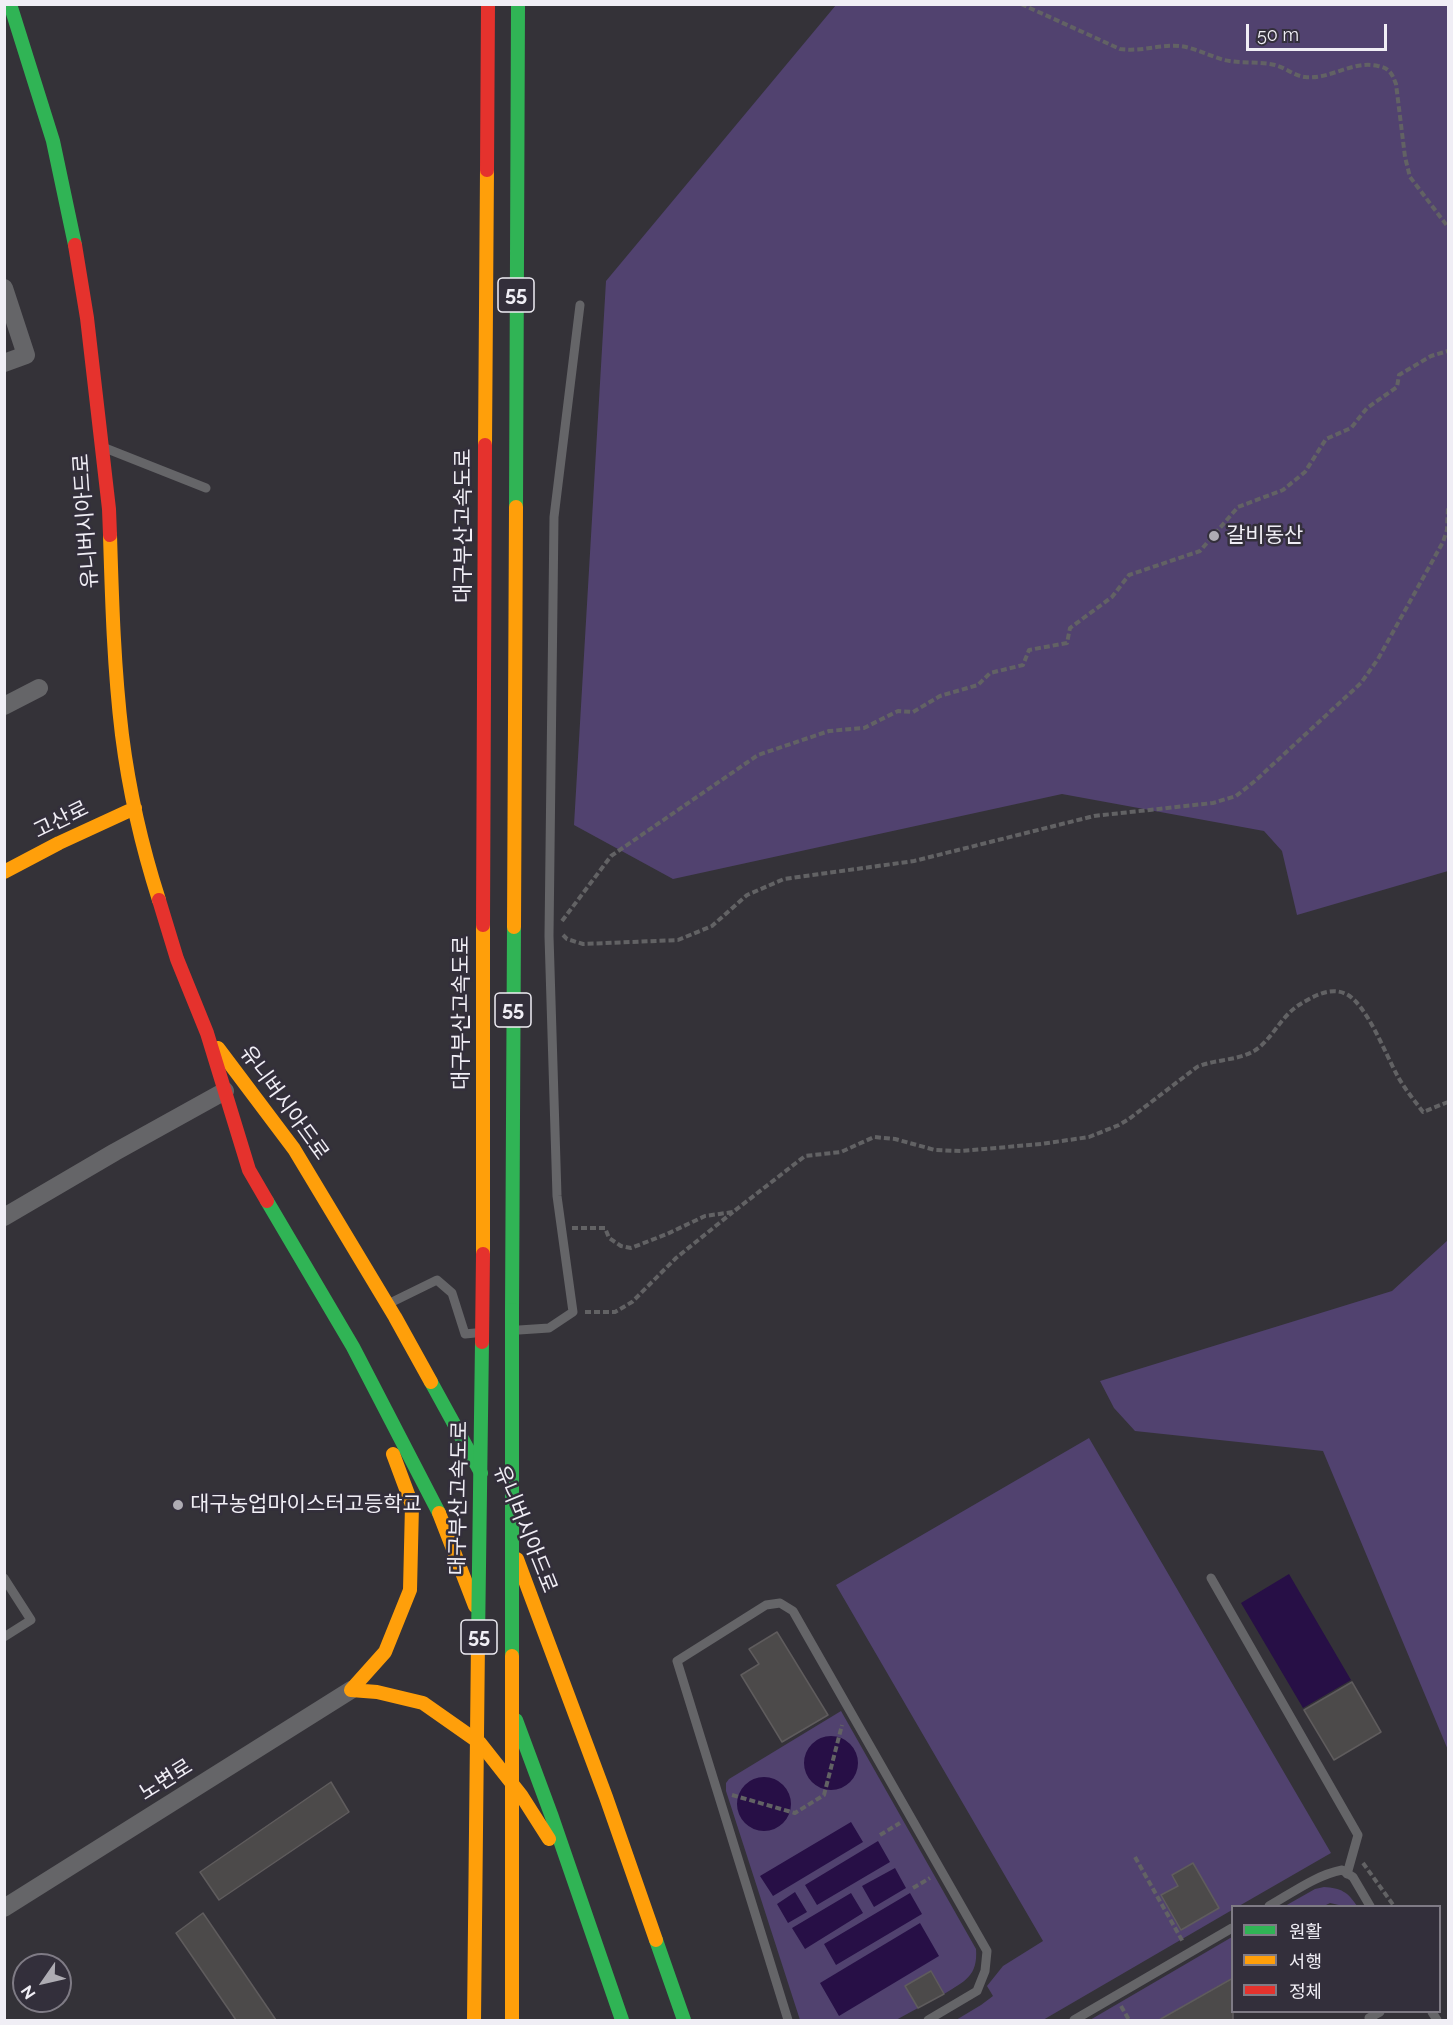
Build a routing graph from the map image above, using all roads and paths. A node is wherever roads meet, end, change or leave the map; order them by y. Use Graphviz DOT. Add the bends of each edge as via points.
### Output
graph roads {
  1 [pos="10,4"];
  2 [pos="488,4"];
  3 [pos="518,4"];
  4 [pos="1021,4"];
  5 [pos="1449,227"];
  6 [pos="4,288"];
  7 [pos="580,305"];
  8 [pos="1449,351"];
  9 [pos="4,363"];
  10 [pos="102,447"];
  11 [pos="206,488"];
  12 [pos="1449,507"];
  13 [pos="39,688"];
  14 [pos="4,706"];
  15 [pos="135,808"];
  16 [pos="4,872"];
  17 [pos="560,924"];
  18 [pos="549,936"];
  19 [pos="207,1033"];
  20 [pos="225,1091"];
  21 [pos="1449,1102"];
  22 [pos="733,1212"];
  23 [pos="4,1217"];
  24 [pos="562,1227"];
  25 [pos="387,1305"];
  26 [pos="573,1312"];
  27 [pos="489,1332"];
  28 [pos="501,1332"];
  29 [pos="353,1347"];
  30 [pos="4,1578"];
  31 [pos="1211,1578"];
  32 [pos="4,1637"];
  33 [pos="492,1653"];
  34 [pos="500,1674"];
  35 [pos="351,1690"];
  36 [pos="839,1738"];
  37 [pos="738,1797"];
  38 [pos="910,1817"];
  39 [pos="880,1835"];
  40 [pos="1354,1850"];
  41 [pos="1135,1857"];
  42 [pos="941,1871"];
  43 [pos="1347,1874"];
  44 [pos="573,1877"];
  45 [pos="913,1888"];
  46 [pos="1271,1905"];
  47 [pos="1369,1905"];
  48 [pos="1394,1905"];
  49 [pos="4,1908"];
  50 [pos="1231,1929"];
  51 [pos="1190,1953"];
  52 [pos="474,2020"];
  53 [pos="512,2020"];
  54 [pos="622,2020"];
  55 [pos="684,2020"];
  56 [pos="788,2020"];
  57 [pos="928,2020"];
  58 [pos="1074,2020"];
  1 -- 10 [label="main road, 유니버시아드로" via="62,180 87,318"];
  2 -- 52 [label="main road, 대구부산고속도로 / 55, bridge" via="483,1254"];
  3 -- 53 [label="main road, 55, bridge"];
  4 -- 5 [label="path" via="1120,49 1182,46 1227,61 1275,65 1307,77 1357,65 1388,69 1396,84 1410,177"];
  6 -- 9 [label="street" via="26,355"];
  7 -- 18 [label="lane" via="554,518"];
  8 -- 17 [label="path" via="1431,356 1399,375 1397,387 1367,408 1351,428 1326,439 1305,472 1283,490 1238,507 1200,551 1128,575 1112,597 1070,628 1067,643 1029,650 1023,665 990,673 978,685 940,696 914,712 898,711 864,728 829,731 758,755 611,856"];
  10 -- 11 [label="lane"];
  10 -- 15 [label="main road, 유니버시아드로" via="121,726"];
  12 -- 17 [label="path" via="1443,542 1369,673 1236,796 1213,803 1094,816 915,861 784,879 747,895 712,926 678,940 583,944 567,939"];
  13 -- 14 [label="street"];
  15 -- 16 [label="main road, 고산로"];
  15 -- 19 [label="main road, 유니버시아드로" via="177,959"];
  17 -- 18 [label="path"];
  18 -- 24 [label="lane" via="557,1196"];
  19 -- 20 [label="main road, 유니버시아드로"];
  19 -- 25 [label="main road, 유니버시아드로" via="294,1149"];
  20 -- 23 [label="street"];
  20 -- 29 [label="main road, 유니버시아드로" via="249,1170"];
  21 -- 22 [label="path" via="1423,1112 1398,1077 1360,1007 1346,994 1331,991 1290,1012 1254,1051 1197,1067 1129,1119 1089,1137 961,1151 934,1150 874,1137 841,1152 805,1156"];
  22 -- 24 [label="path" via="705,1216 631,1248 609,1238 604,1228"];
  22 -- 26 [label="path" via="676,1258 632,1302 615,1312"];
  24 -- 26 [label="lane"];
  25 -- 27 [label="lane" via="437,1281 452,1293 465,1334"];
  25 -- 55 [label="main road, 유니버시아드로" via="496,1502"];
  26 -- 28 [label="lane" via="549,1328"];
  29 -- 33 [label="main road, 유니버시아드로" via="443,1521"];
  29 -- 35 [label="main road" via="412,1505 410,1590 386,1652"];
  30 -- 32 [label="lane" via="31,1620"];
  31 -- 40 [label="lane" via="1358,1835"];
  34 -- 44 [label="main road"];
  35 -- 44 [label="main road" via="423,1703 480,1743 521,1795"];
  35 -- 49 [label="street, 노변로"];
  36 -- 37 [label="path" via="824,1795 795,1813"];
  38 -- 39 [label="path"];
  38 -- 42 [label="lane"];
  38 -- 56 [label="lane" via="793,1611 780,1603 766,1605 676,1661"];
  40 -- 43 [label="lane"];
  40 -- 48 [label="path"];
  41 -- 51 [label="path"];
  42 -- 45 [label="path"];
  42 -- 57 [label="lane" via="987,1951 977,1991"];
  43 -- 46 [label="lane" via="1342,1870 1330,1872"];
  43 -- 47 [label="lane" via="1353,1877"];
  44 -- 54 [label="main road"];
  50 -- 51 [label="lane"];
  51 -- 58 [label="lane"];
}
